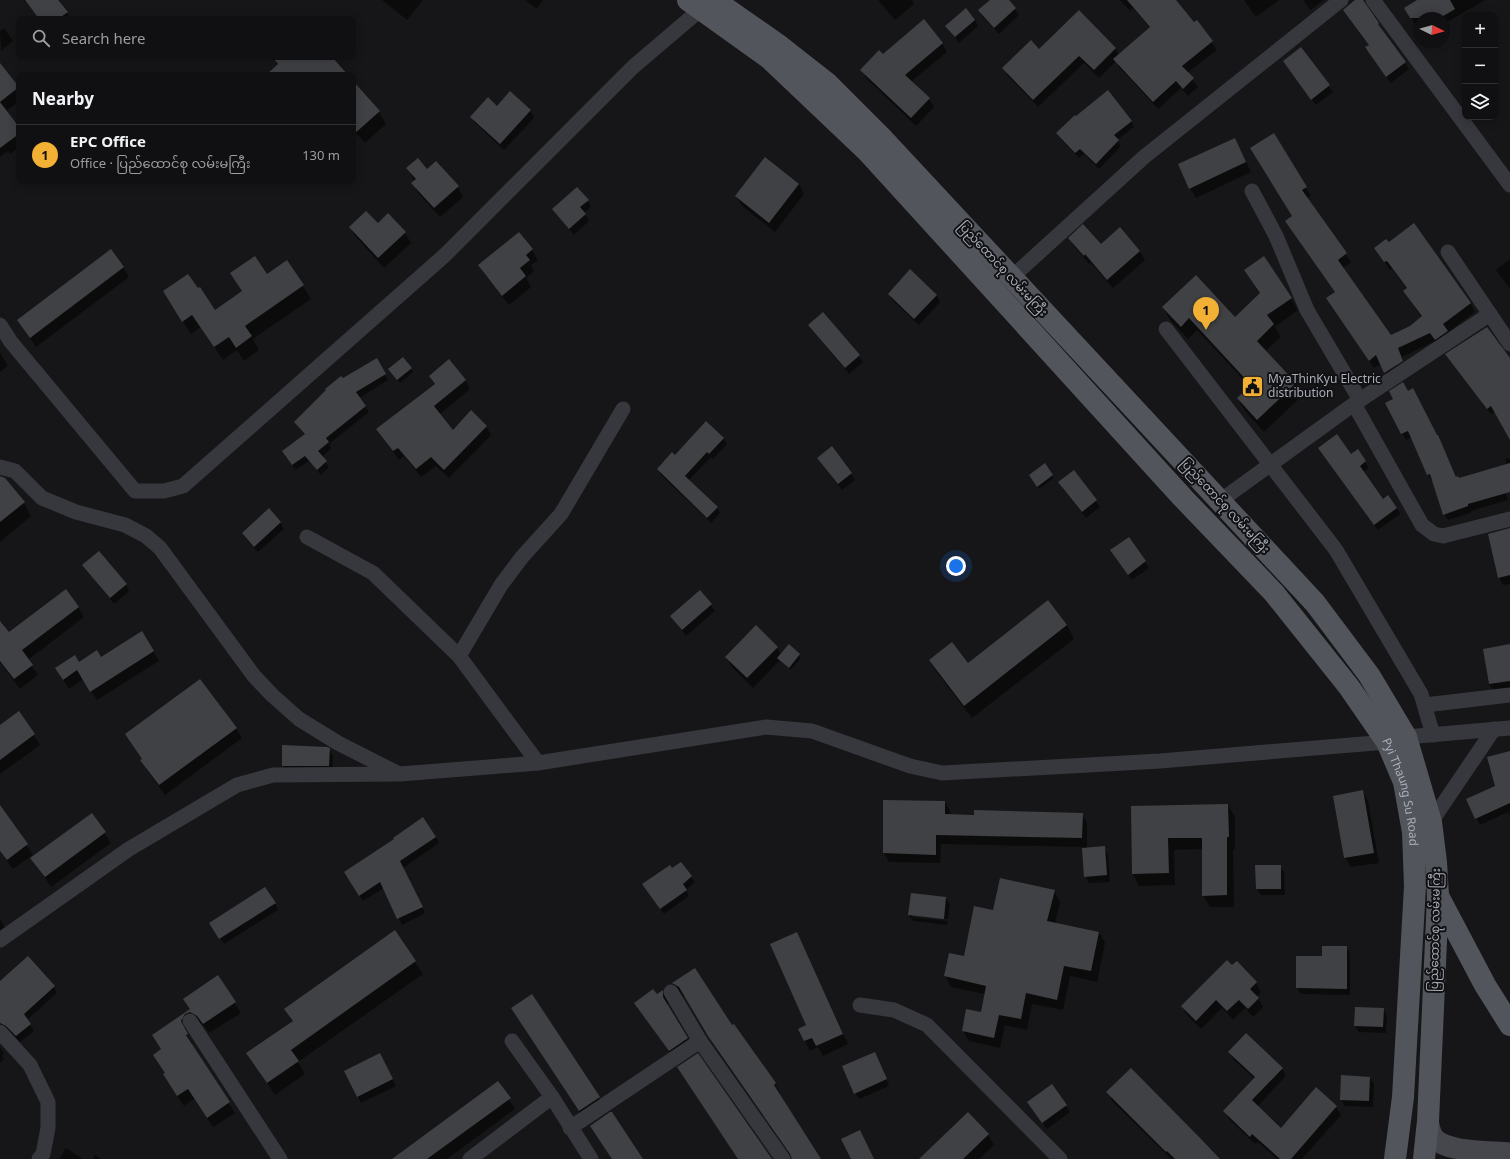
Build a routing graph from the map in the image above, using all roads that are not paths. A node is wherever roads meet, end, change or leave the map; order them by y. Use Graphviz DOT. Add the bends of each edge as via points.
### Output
graph roads {
  1 [pos="1341,0"];
  2 [pos="1373,0"];
  3 [pos="701,3"];
  4 [pos="1510,185"];
  5 [pos="1252,191"];
  6 [pos="1448,252"];
  7 [pos="1011,278"];
  8 [pos="1490,314"];
  9 [pos="0,325"];
  10 [pos="1166,329"];
  11 [pos="1510,344"];
  12 [pos="1357,402"];
  13 [pos="623,409"];
  14 [pos="1270,464"];
  15 [pos="0,467"];
  16 [pos="1220,501"];
  17 [pos="1510,519"];
  18 [pos="307,537"];
  19 [pos="459,656"];
  20 [pos="1510,695"];
  21 [pos="1425,705"];
  22 [pos="1510,728"];
  23 [pos="1494,729"];
  24 [pos="1433,735"];
  25 [pos="1396,739"];
  26 [pos="538,763"];
  27 [pos="400,774"];
  28 [pos="1431,822"];
  29 [pos="1438,896"];
  30 [pos="0,940"];
  31 [pos="671,992"];
  32 [pos="860,1005"];
  33 [pos="190,1021"];
  34 [pos="1510,1026"];
  35 [pos="0,1032"];
  36 [pos="512,1040"];
  37 [pos="700,1041"];
  38 [pos="552,1097"];
  39 [pos="1428,1121"];
  40 [pos="570,1128"];
  41 [pos="1510,1153"];
  42 [pos="1510,1157"];
  43 [pos="39,1159"];
  44 [pos="280,1159"];
  45 [pos="470,1159"];
  46 [pos="591,1159"];
  47 [pos="783,1159"];
  48 [pos="1060,1159"];
  49 [pos="1395,1159"];
  50 [pos="1424,1159"];
  51 [pos="1504,1159"];
  1 -- 7 [label="street" via="1144,157"];
  2 -- 4 [label="street"];
  3 -- 7 [label="main road, ပြည်ထောင်စု လမ်းမကြီး" via="777,44 828,84 881,137"];
  3 -- 9 [label="street" via="633,67 445,255 183,486 164,491 135,491 11,342"];
  3 -- 25 [label="main road, Pyi Thaung Su Road" via="769,58 868,152 1183,498 1274,593 1349,687"];
  5 -- 12 [label="street" via="1276,236 1307,310"];
  6 -- 8 [label="street"];
  7 -- 16 [label="main road, ပြည်ထောင်စု လမ်းမကြီး"];
  8 -- 11 [label="street"];
  8 -- 12 [label="street"];
  10 -- 14 [label="street"];
  12 -- 14 [label="street"];
  12 -- 17 [label="street" via="1422,525 1434,534 1443,536"];
  13 -- 19 [label="street" via="561,514 522,557 501,585"];
  14 -- 16 [label="street"];
  14 -- 21 [label="street" via="1336,550 1422,694"];
  15 -- 27 [label="street" via="15,471 42,498 76,512 125,525 146,536 160,548 254,676 272,695 298,719 338,743"];
  16 -- 25 [label="main road, ပြည်ထောင်စု လမ်းမကြီး" via="1315,603 1369,675"];
  18 -- 19 [label="street" via="373,573"];
  19 -- 26 [label="street"];
  20 -- 21 [label="street"];
  21 -- 24 [label="street"];
  22 -- 23 [label="street"];
  23 -- 24 [label="street"];
  23 -- 28 [label="street"];
  24 -- 25 [label="street"];
  25 -- 26 [label="street" via="1160,761 942,773 910,766 812,731 766,727"];
  25 -- 28 [label="main road, ပြည်ထောင်စု လမ်းမကြီး"];
  25 -- 49 [label="main road, Pyi Thaung Su Road" via="1413,832 1415,886 1403,1097"];
  26 -- 27 [label="street"];
  27 -- 30 [label="street" via="273,775 238,785 129,849"];
  28 -- 29 [label="main road, ပြည်ထောင်စု လမ်းမကြီး"];
  29 -- 34 [label="main road" via="1485,985"];
  29 -- 39 [label="main road, ပြည်ထောင်စု လမ်းမကြီး"];
  31 -- 37 [label="street"];
  32 -- 48 [label="street" via="894,1010 927,1025"];
  33 -- 44 [label="street"];
  35 -- 43 [label="street" via="30,1066 48,1102 48,1128 43,1154"];
  36 -- 38 [label="street"];
  37 -- 40 [label="street"];
  37 -- 47 [label="street"];
  38 -- 40 [label="street"];
  38 -- 45 [label="street"];
  39 -- 41 [label="main road" via="1434,1138 1446,1146"];
  39 -- 50 [label="main road, ပြည်ထောင်စု လမ်းမကြီး"];
  40 -- 46 [label="street"];
  42 -- 51 [label="main road"];
}
